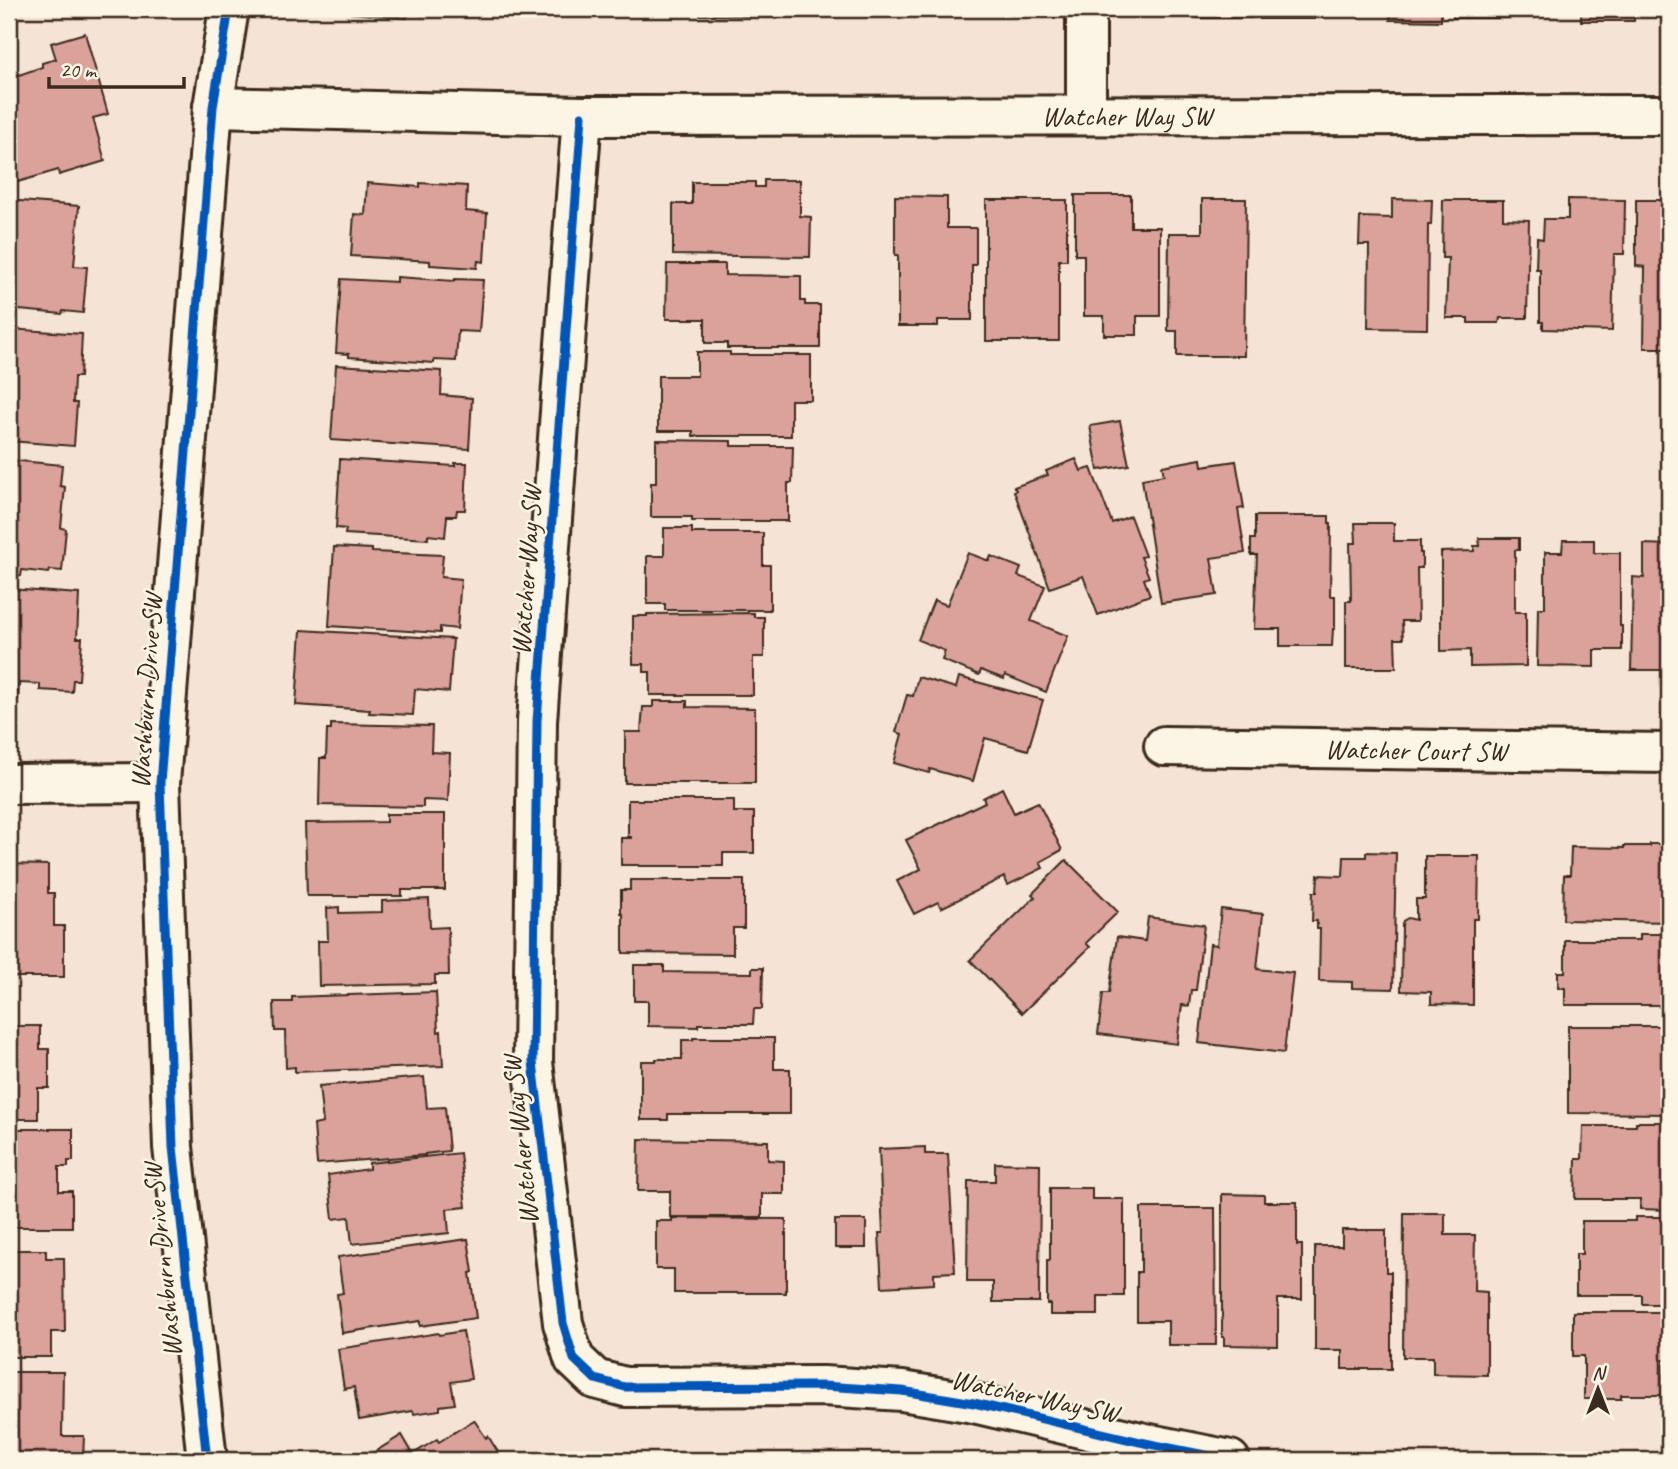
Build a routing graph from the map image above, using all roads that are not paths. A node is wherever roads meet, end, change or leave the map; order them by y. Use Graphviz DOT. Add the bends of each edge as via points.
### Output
graph roads {
  1 [pos="229,9"];
  2 [pos="1086,9"];
  3 [pos="213,107"];
  4 [pos="1086,115"];
  5 [pos="1669,115"];
  6 [pos="582,116"];
  7 [pos="1164,746"];
  8 [pos="1669,753"];
  9 [pos="160,783"];
  10 [pos="9,785"];
  11 [pos="207,1460"];
  12 [pos="1230,1460"];
  1 -- 3 [label="street, Washburn Drive SW"];
  2 -- 4 [label="street"];
  3 -- 6 [label="street, Watcher Way SW"];
  3 -- 9 [label="street, Washburn Drive SW"];
  4 -- 5 [label="street, Watcher Way SW"];
  4 -- 6 [label="street, Watcher Way SW"];
  6 -- 12 [label="street, Watcher Way SW" via="537,721 533,1062 563,1323 574,1359 595,1379 625,1388 823,1386 902,1391"];
  7 -- 8 [label="street, Watcher Court SW"];
  9 -- 10 [label="street"];
  9 -- 11 [label="street, Washburn Drive SW" via="173,1147"];
}
